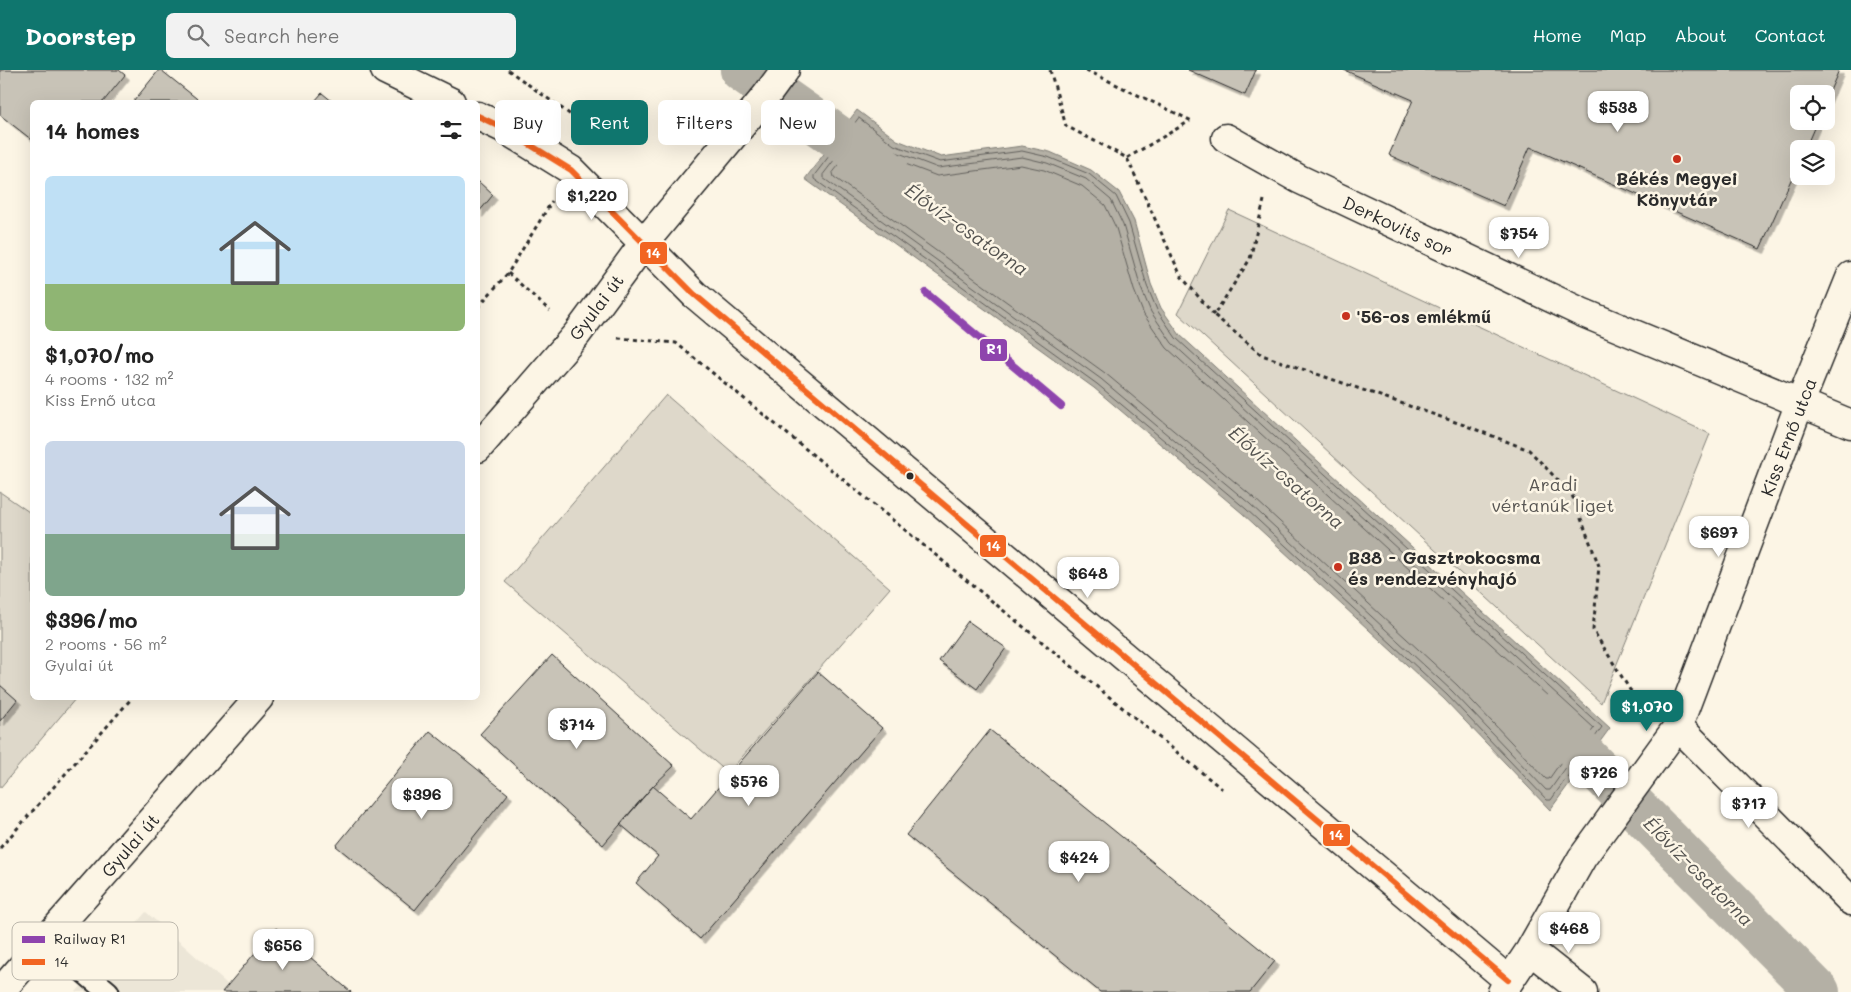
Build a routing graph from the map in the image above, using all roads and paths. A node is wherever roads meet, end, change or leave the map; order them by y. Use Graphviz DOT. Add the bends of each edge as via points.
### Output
graph roads {
  1 [pos="385,70"];
  2 [pos="508,70"];
  3 [pos="785,70"];
  4 [pos="1050,70"];
  5 [pos="1086,70"];
  6 [pos="447,100"];
  7 [pos="480,117"];
  8 [pos="1191,120"];
  9 [pos="1226,138"];
  10 [pos="1127,158"];
  11 [pos="1273,166"];
  12 [pos="571,170"];
  13 [pos="644,243"];
  14 [pos="508,273"];
  15 [pos="1851,276"];
  16 [pos="480,305"];
  17 [pos="1214,315"];
  18 [pos="577,334"];
  19 [pos="1800,405"];
  20 [pos="1851,424"];
  21 [pos="480,446"];
  22 [pos="130,700"];
  23 [pos="257,700"];
  24 [pos="1678,726"];
  25 [pos="1222,790"];
  26 [pos="0,848"];
  27 [pos="1851,901"];
  28 [pos="62,922"];
  29 [pos="1530,950"];
  30 [pos="12,978"];
  31 [pos="94,980"];
  32 [pos="1505,986"];
  33 [pos="0,992"];
  34 [pos="108,992"];
  35 [pos="1583,992"];
  1 -- 6 [label="street"];
  2 -- 12 [label="path" via="600,136"];
  3 -- 13 [label="street, Gyulai út"];
  4 -- 10 [label="path" via="1066,126"];
  5 -- 8 [label="path"];
  7 -- 12 [label="street"];
  8 -- 9 [label="path"];
  8 -- 10 [label="path"];
  9 -- 11 [label="street, Derkovits sor"];
  10 -- 17 [label="path" via="1181,276"];
  11 -- 17 [label="path" via="1250,259"];
  11 -- 19 [label="street, Derkovits sor" via="1581,312"];
  12 -- 13 [label="street"];
  12 -- 14 [label="path"];
  13 -- 18 [label="street, Gyulai út"];
  13 -- 32 [label="street" via="694,294"];
  14 -- 16 [label="path"];
  14 -- 18 [label="path"];
  15 -- 19 [label="street, Kiss Ernő utca"];
  17 -- 24 [label="path" via="1262,355 1529,450 1572,496 1599,566 1593,630 1630,690"];
  18 -- 21 [label="street, Gyulai út"];
  18 -- 25 [label="path" via="676,343"];
  19 -- 20 [label="street, Derkovits sor"];
  19 -- 24 [label="street, Kiss Ernő utca"];
  22 -- 26 [label="path"];
  23 -- 28 [label="street, Gyulai út"];
  24 -- 27 [label="street"];
  24 -- 29 [label="street, Kiss Ernő utca" via="1582,858"];
  29 -- 32 [label="street, Kiss Ernő utca"];
  29 -- 35 [label="street"];
  30 -- 33 [label="street, Gyulai út"];
  31 -- 34 [label="lane"];
}
